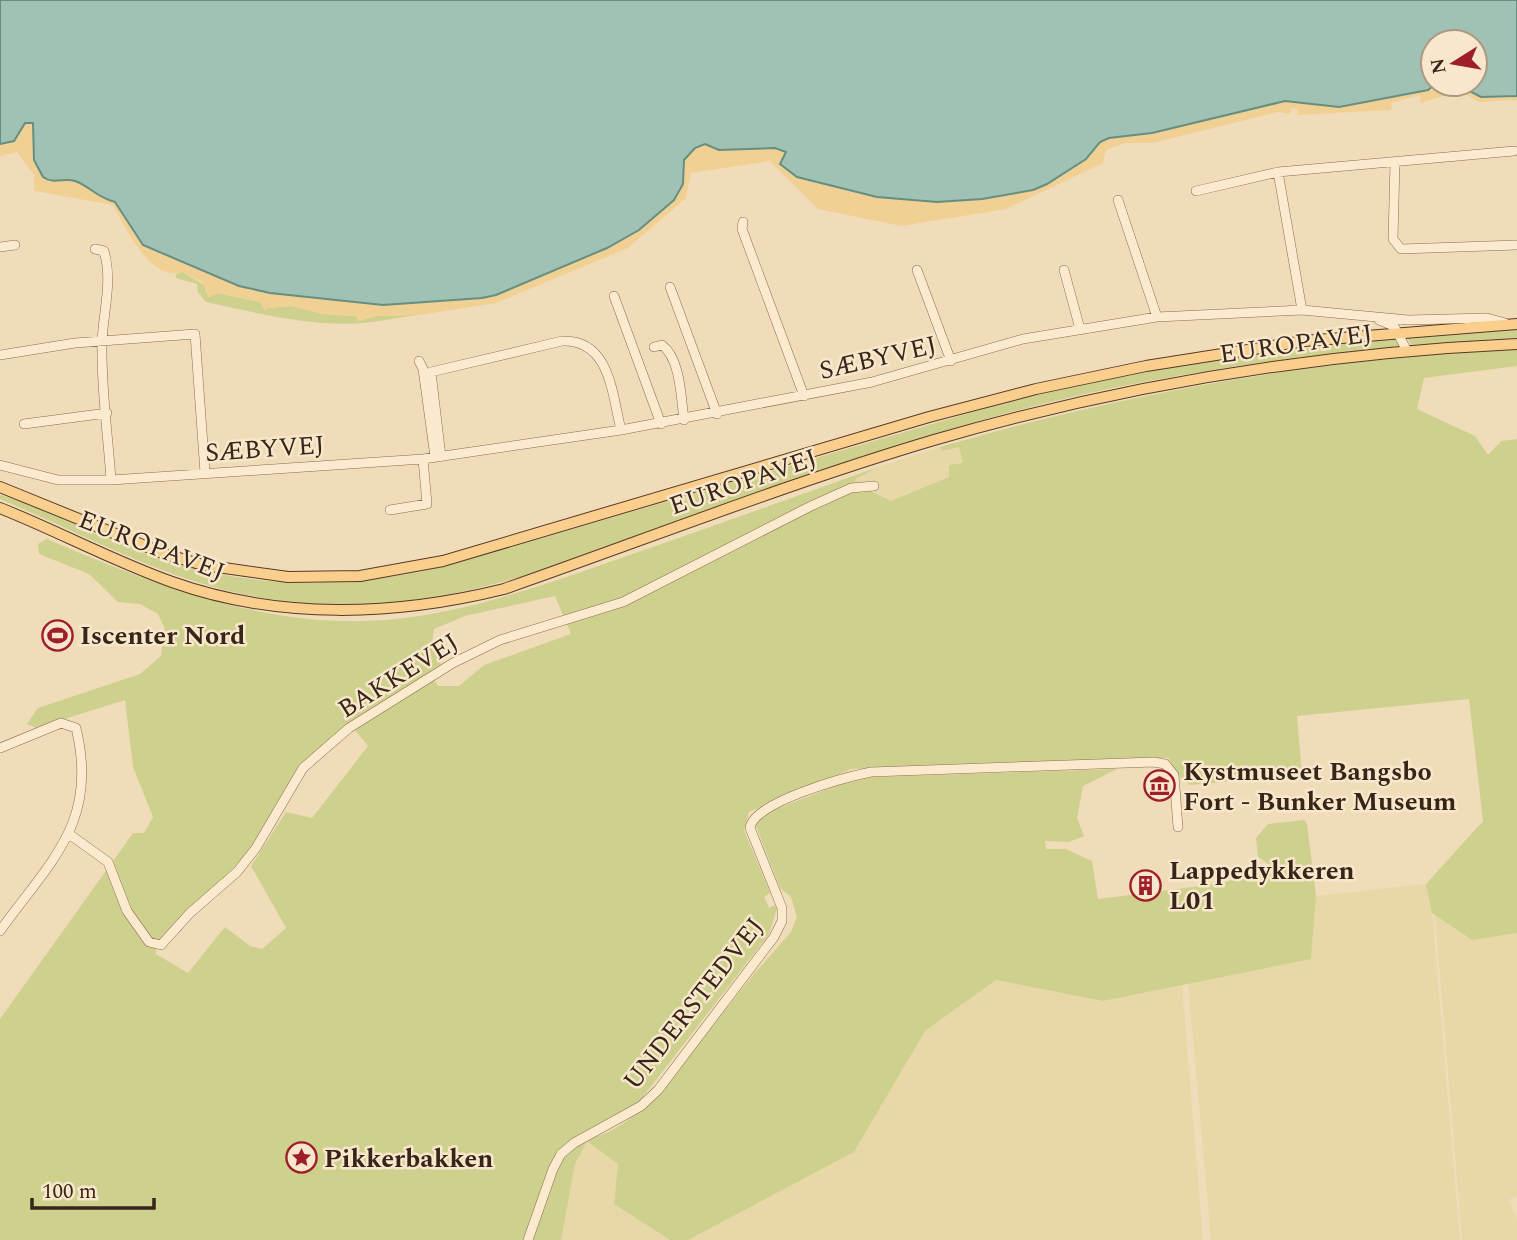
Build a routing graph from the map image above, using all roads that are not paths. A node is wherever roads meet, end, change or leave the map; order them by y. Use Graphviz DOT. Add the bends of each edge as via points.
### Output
graph roads {
  1 [pos="1514,151"];
  2 [pos="1395,162"];
  3 [pos="1278,172"];
  4 [pos="1195,191"];
  5 [pos="1118,200"];
  6 [pos="743,222"];
  7 [pos="15,245"];
  8 [pos="1517,245"];
  9 [pos="0,247"];
  10 [pos="95,249"];
  11 [pos="918,270"];
  12 [pos="1064,270"];
  13 [pos="670,287"];
  14 [pos="614,296"];
  15 [pos="1302,310"];
  16 [pos="1353,313"];
  17 [pos="1157,317"];
  18 [pos="1513,324"];
  19 [pos="1080,328"];
  20 [pos="1398,331"];
  21 [pos="102,342"];
  22 [pos="1517,344"];
  23 [pos="653,346"];
  24 [pos="1407,351"];
  25 [pos="0,355"];
  26 [pos="419,361"];
  27 [pos="951,361"];
  28 [pos="804,396"];
  29 [pos="107,413"];
  30 [pos="718,414"];
  31 [pos="684,420"];
  32 [pos="24,424"];
  33 [pos="661,424"];
  34 [pos="621,430"];
  35 [pos="438,457"];
  36 [pos="423,459"];
  37 [pos="0,465"];
  38 [pos="205,473"];
  39 [pos="111,480"];
  40 [pos="874,486"];
  41 [pos="0,487"];
  42 [pos="0,508"];
  43 [pos="390,510"];
  44 [pos="0,748"];
  45 [pos="1178,827"];
  46 [pos="69,834"];
  47 [pos="1,927"];
  48 [pos="528,1240"];
  1 -- 2 [label="street"];
  2 -- 3 [label="street"];
  2 -- 8 [label="street" via="1396,246"];
  3 -- 4 [label="street"];
  3 -- 15 [label="street"];
  5 -- 17 [label="street"];
  6 -- 28 [label="street"];
  7 -- 9 [label="street"];
  10 -- 21 [label="street" via="104,251 107,262"];
  11 -- 27 [label="street"];
  12 -- 19 [label="street"];
  13 -- 30 [label="street"];
  14 -- 33 [label="street"];
  15 -- 16 [label="street, SÆBYVEJ"];
  15 -- 17 [label="street, SÆBYVEJ"];
  16 -- 18 [label="street, SÆBYVEJ" via="1408,320 1487,318"];
  16 -- 20 [label="street, SÆBYVEJ"];
  17 -- 19 [label="street, SÆBYVEJ"];
  18 -- 20 [label="main road, EUROPAVEJ"];
  19 -- 27 [label="street, SÆBYVEJ"];
  20 -- 24 [label="street"];
  20 -- 41 [label="main road, EUROPAVEJ" via="1227,352 1036,389 443,561 360,576 288,577 202,565"];
  21 -- 25 [label="street"];
  21 -- 29 [label="street"];
  21 -- 38 [label="street" via="195,334"];
  22 -- 24 [label="main road, EUROPAVEJ"];
  23 -- 31 [label="street" via="667,349 677,374"];
  24 -- 42 [label="main road, EUROPAVEJ" via="1231,374 1040,412 869,461 504,589 401,607 324,610 198,590"];
  26 -- 35 [label="street"];
  27 -- 28 [label="street, SÆBYVEJ"];
  28 -- 30 [label="street, SÆBYVEJ"];
  29 -- 32 [label="street"];
  29 -- 39 [label="street"];
  30 -- 31 [label="street, SÆBYVEJ"];
  31 -- 33 [label="street, SÆBYVEJ"];
  33 -- 34 [label="street, SÆBYVEJ"];
  34 -- 35 [label="street, SÆBYVEJ"];
  34 -- 35 [label="street" via="601,358 584,344 562,341 431,372"];
  35 -- 36 [label="street, SÆBYVEJ"];
  36 -- 38 [label="street, SÆBYVEJ"];
  36 -- 43 [label="street" via="426,504"];
  37 -- 39 [label="street, SÆBYVEJ" via="58,480"];
  38 -- 39 [label="street, SÆBYVEJ"];
  40 -- 46 [label="street, BAKKEVEJ" via="851,488 811,506 623,602 500,640 453,663 349,728 303,768 237,872 161,945 149,942 127,911 108,862"];
  44 -- 46 [label="street" via="61,723 76,728 84,783"];
  45 -- 48 [label="street, UNDERSTEDVEJ" via="1174,775 1165,764 1154,762 872,772 833,781 760,811 750,828 782,908 774,937 658,1090 641,1106 561,1154"];
  46 -- 47 [label="street"];
}
